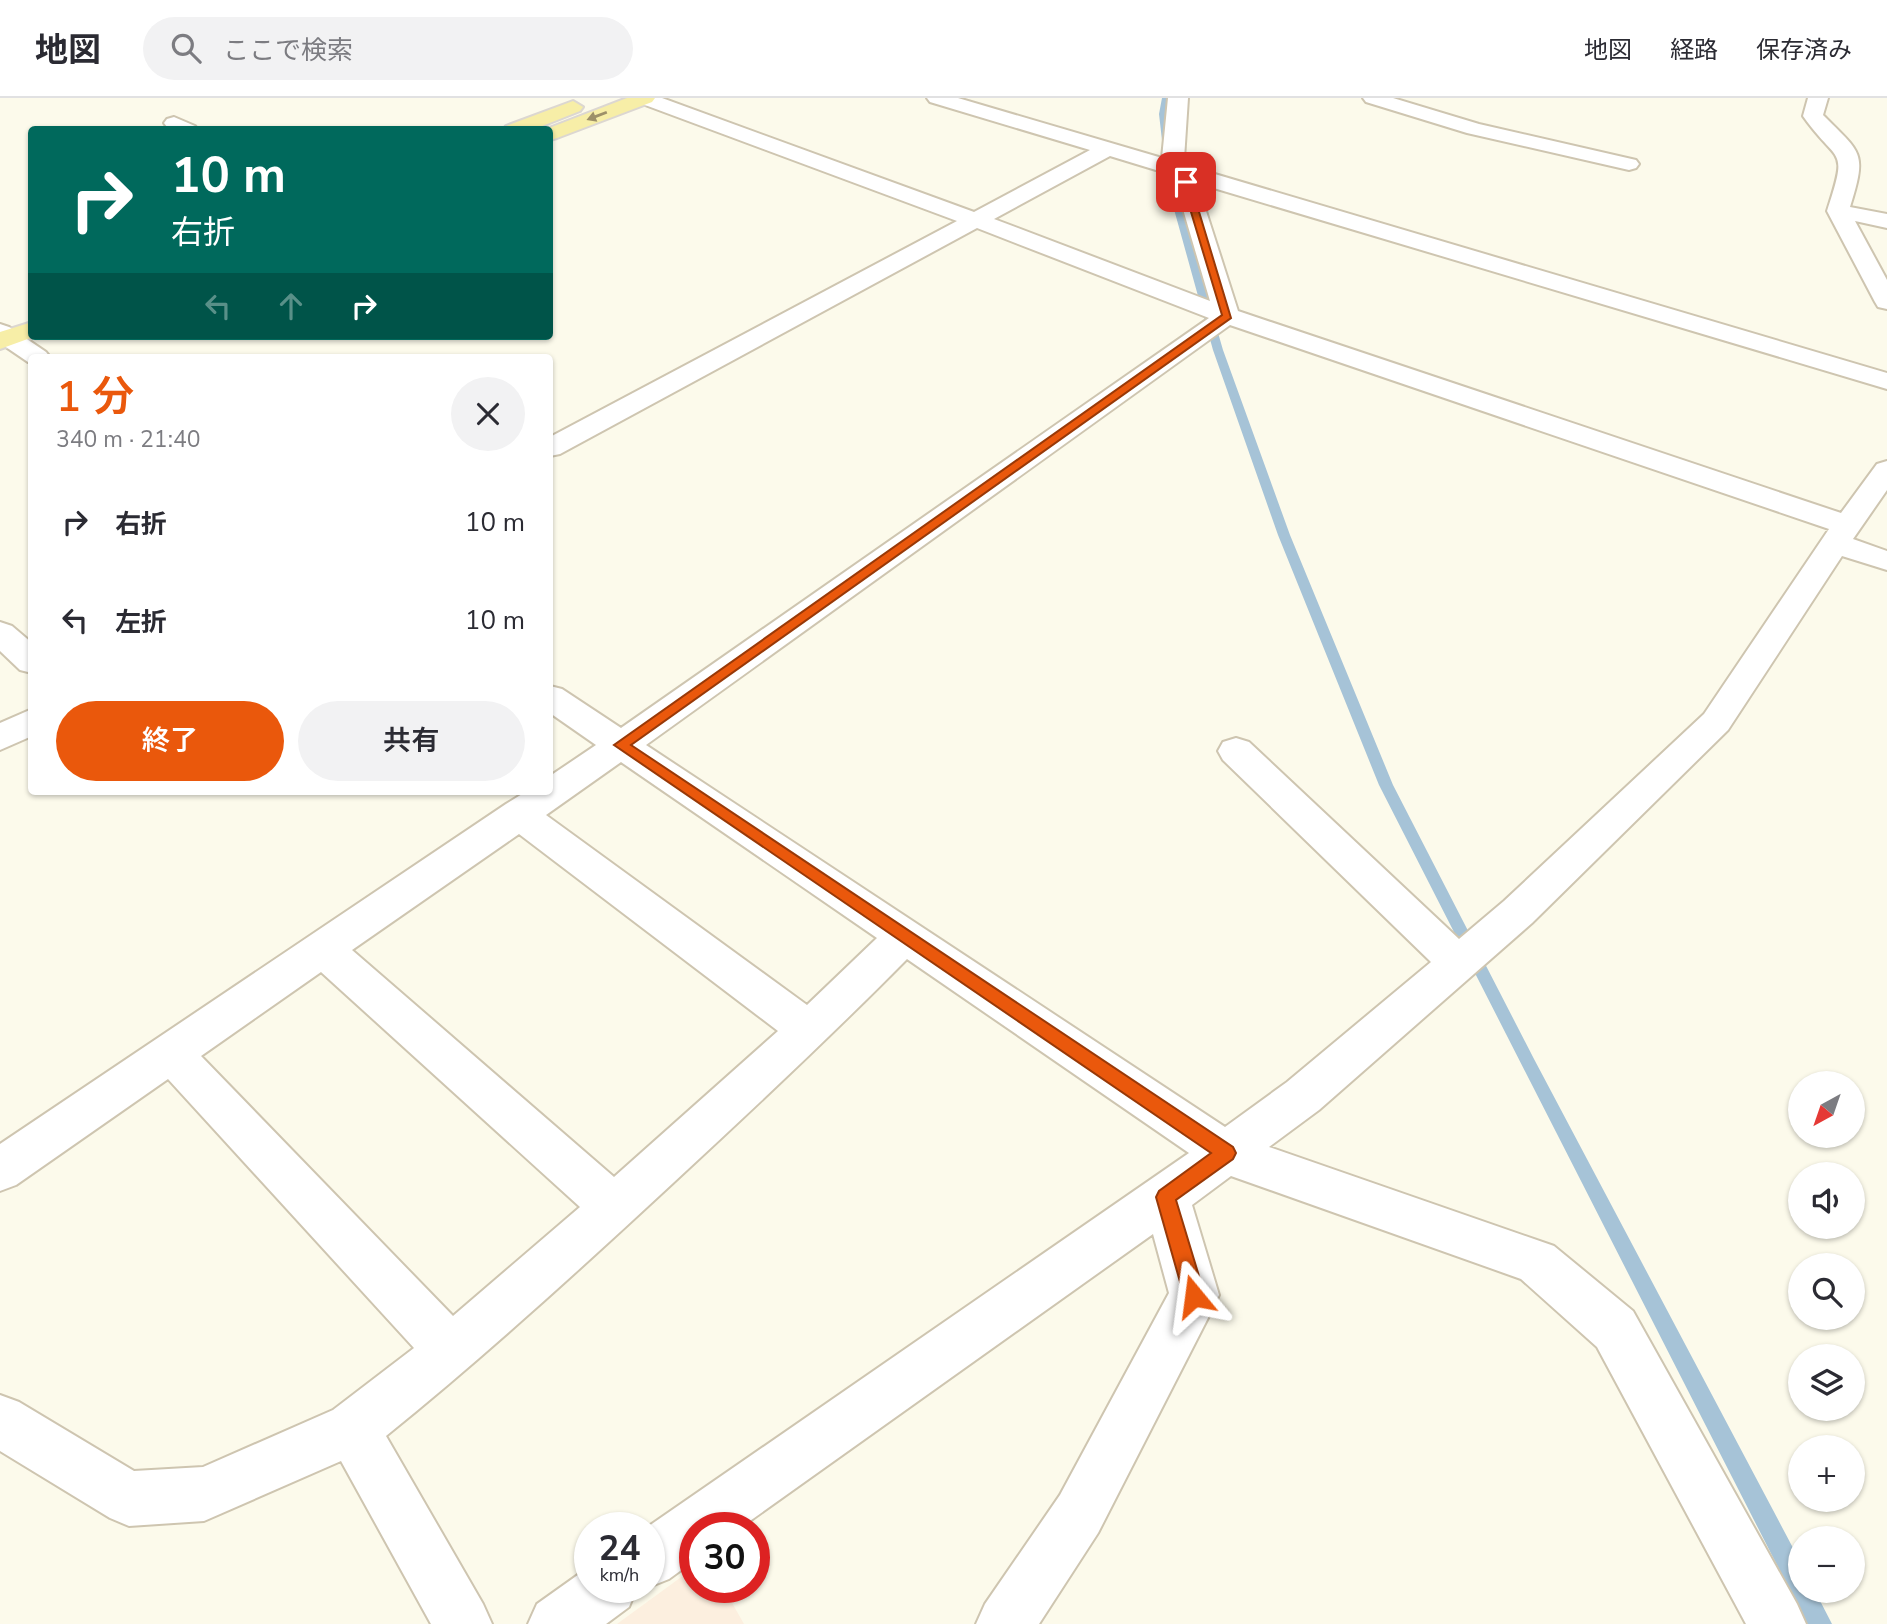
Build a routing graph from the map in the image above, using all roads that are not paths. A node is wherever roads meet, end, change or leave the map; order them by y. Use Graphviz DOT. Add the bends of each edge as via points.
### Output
graph roads {
  1 [pos="598,98"];
  2 [pos="644,98"];
  3 [pos="937,98"];
  4 [pos="1178,98"];
  5 [pos="1373,98"];
  6 [pos="1818,98"];
  7 [pos="524,126"];
  8 [pos="553,133"];
  9 [pos="1108,149"];
  10 [pos="1629,164"];
  11 [pos="1165,166"];
  12 [pos="1194,174"];
  13 [pos="1838,211"];
  14 [pos="978,221"];
  15 [pos="1887,221"];
  16 [pos="1887,302"];
  17 [pos="28,310"];
  18 [pos="1227,316"];
  19 [pos="8,332"];
  20 [pos="34,354"];
  21 [pos="1887,381"];
  22 [pos="553,446"];
  23 [pos="1887,470"];
  24 [pos="1842,534"];
  25 [pos="1887,561"];
  26 [pos="0,633"];
  27 [pos="28,658"];
  28 [pos="553,699"];
  29 [pos="28,723"];
  30 [pos="0,738"];
  31 [pos="621,745"];
  32 [pos="1236,751"];
  33 [pos="553,791"];
  34 [pos="547,795"];
  35 [pos="519,814"];
  36 [pos="904,937"];
  37 [pos="323,949"];
  38 [pos="1458,963"];
  39 [pos="808,1030"];
  40 [pos="170,1053"];
  41 [pos="1226,1153"];
  42 [pos="0,1170"];
  43 [pos="1166,1197"];
  44 [pos="614,1207"];
  45 [pos="451,1351"];
  46 [pos="0,1421"];
  47 [pos="352,1429"];
  48 [pos="665,1548"];
  49 [pos="587,1603"];
  50 [pos="463,1624"];
  51 [pos="557,1624"];
  52 [pos="1005,1624"];
  53 [pos="1777,1624"];
  1 -- 7 [label="main road"];
  2 -- 8 [label="main road, one-way"];
  2 -- 14 [label="street"];
  3 -- 9 [label="street"];
  4 -- 11 [label="street" via="1174,159"];
  5 -- 10 [label="street" via="1474,129"];
  6 -- 13 [label="street" via="1813,116 1846,150 1851,170"];
  9 -- 11 [label="street"];
  9 -- 14 [label="street"];
  11 -- 12 [label="street"];
  12 -- 18 [label="street" via="1186,182"];
  12 -- 21 [label="street"];
  13 -- 15 [label="street"];
  13 -- 16 [label="street"];
  14 -- 18 [label="street"];
  14 -- 22 [label="street"];
  17 -- 19 [label="main road"];
  18 -- 24 [label="street"];
  18 -- 31 [label="street"];
  19 -- 20 [label="street"];
  23 -- 24 [label="street"];
  24 -- 25 [label="street"];
  24 -- 38 [label="street" via="1716,722 1518,912"];
  26 -- 27 [label="street"];
  28 -- 31 [label="street"];
  29 -- 30 [label="street"];
  31 -- 33 [label="street"];
  31 -- 36 [label="street"];
  32 -- 38 [label="street"];
  34 -- 35 [label="street"];
  35 -- 37 [label="street"];
  35 -- 39 [label="street"];
  36 -- 39 [label="street"];
  36 -- 41 [label="street"];
  37 -- 40 [label="street"];
  37 -- 44 [label="street"];
  38 -- 41 [label="street" via="1303,1096"];
  39 -- 44 [label="street"];
  40 -- 42 [label="street"];
  40 -- 45 [label="street"];
  41 -- 43 [label="street"];
  41 -- 53 [label="street" via="1537,1262 1547,1270 1615,1329"];
  43 -- 48 [label="street"];
  43 -- 52 [label="street" via="1194,1296 1079,1514"];
  44 -- 45 [label="street"];
  45 -- 47 [label="street"];
  46 -- 47 [label="street" via="129,1499 204,1494"];
  47 -- 50 [label="street"];
  49 -- 51 [label="street"];
}
